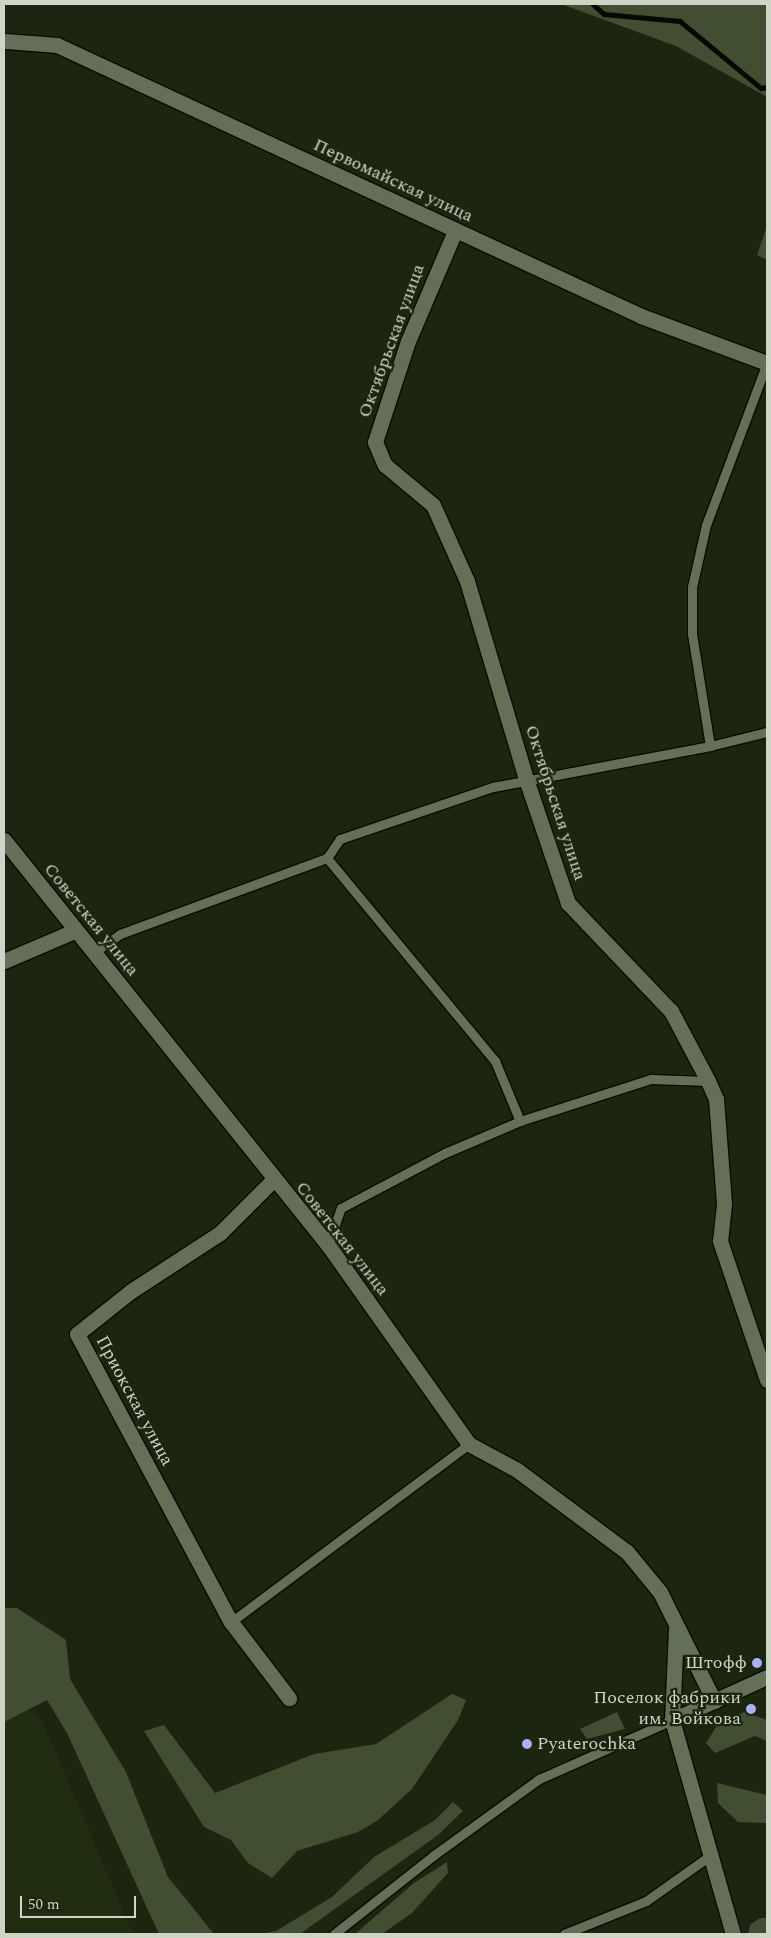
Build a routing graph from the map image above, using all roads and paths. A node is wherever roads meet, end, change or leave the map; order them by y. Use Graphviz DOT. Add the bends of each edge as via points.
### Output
graph roads {
  1 [pos="4,41"];
  2 [pos="455,231"];
  3 [pos="767,363"];
  4 [pos="767,732"];
  5 [pos="710,746"];
  6 [pos="526,779"];
  7 [pos="4,840"];
  8 [pos="327,858"];
  9 [pos="74,931"];
  10 [pos="93,953"];
  11 [pos="4,961"];
  12 [pos="708,1081"];
  13 [pos="520,1121"];
  14 [pos="273,1180"];
  15 [pos="328,1245"];
  16 [pos="767,1380"];
  17 [pos="469,1444"];
  18 [pos="231,1622"];
  19 [pos="676,1627"];
  20 [pos="767,1677"];
  21 [pos="288,1698"];
  22 [pos="714,1702"];
  23 [pos="672,1720"];
  24 [pos="711,1855"];
  25 [pos="334,1934"];
  26 [pos="564,1934"];
  27 [pos="733,1934"];
  1 -- 2 [label="street, Первомайская улица" via="57,46"];
  2 -- 3 [label="street, Первомайская улица" via="641,316"];
  2 -- 6 [label="street, Октябрьская улица" via="408,341 375,442 386,465 433,505 467,581"];
  3 -- 5 [label="lane" via="706,525 692,587 692,634"];
  4 -- 5 [label="lane"];
  5 -- 6 [label="lane"];
  6 -- 8 [label="lane" via="493,787 340,839"];
  6 -- 12 [label="street, Октябрьская улица" via="568,902 671,1012"];
  7 -- 9 [label="street, Советская улица"];
  8 -- 10 [label="lane" via="120,934"];
  8 -- 13 [label="lane" via="495,1061"];
  9 -- 10 [label="street, Советская улица"];
  9 -- 11 [label="street"];
  10 -- 14 [label="street, Советская улица"];
  12 -- 13 [label="lane" via="651,1079"];
  12 -- 16 [label="street, Октябрьская улица" via="716,1099 724,1204 720,1240"];
  13 -- 15 [label="lane" via="445,1153 341,1208"];
  14 -- 15 [label="street, Советская улица"];
  14 -- 18 [label="street, Приокская улица" via="220,1233 132,1290 77,1334"];
  15 -- 17 [label="street, Советская улица"];
  17 -- 18 [label="lane"];
  17 -- 19 [label="street, Советская улица" via="517,1470 627,1552 660,1592"];
  18 -- 21 [label="street, Приокская улица"];
  19 -- 22 [label="street, Советская улица"];
  19 -- 23 [label="street, Советская улица"];
  20 -- 22 [label="street"];
  22 -- 23 [label="street"];
  23 -- 24 [label="street, Советская улица"];
  23 -- 25 [label="lane" via="539,1779"];
  24 -- 26 [label="lane" via="646,1901"];
  24 -- 27 [label="street, Советская улица"];
}
